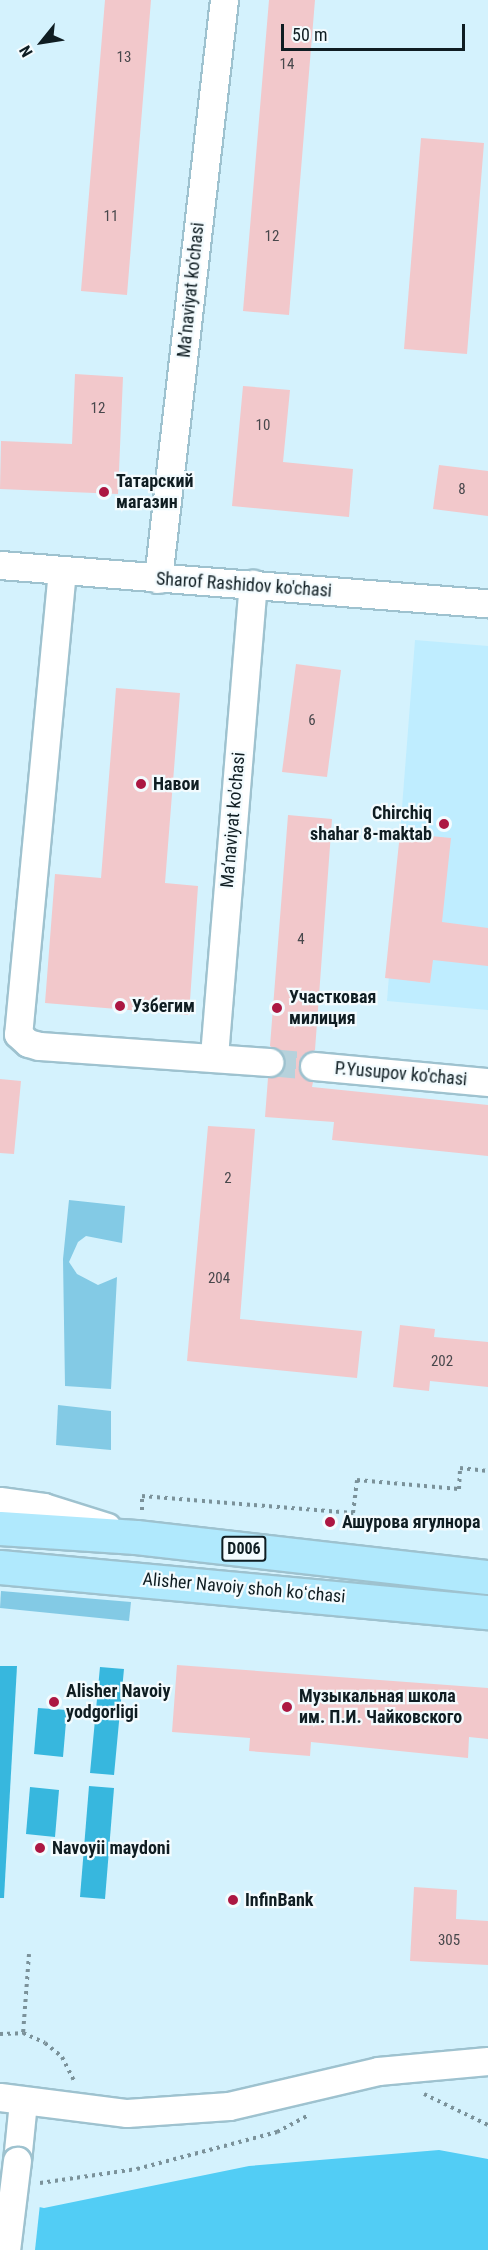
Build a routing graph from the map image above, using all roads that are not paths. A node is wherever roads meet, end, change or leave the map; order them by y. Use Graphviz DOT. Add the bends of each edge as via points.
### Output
graph roads {
  1 [pos="224,0"];
  2 [pos="0,565"];
  3 [pos="62,570"];
  4 [pos="158,579"];
  5 [pos="253,584"];
  6 [pos="488,603"];
  7 [pos="214,1056"];
  8 [pos="269,1062"];
  9 [pos="314,1066"];
  10 [pos="488,1082"];
  11 [pos="0,1501"];
  12 [pos="0,1528"];
  13 [pos="136,1537"];
  14 [pos="0,1567"];
  15 [pos="488,1577"];
  16 [pos="488,1612"];
  17 [pos="488,2061"];
  18 [pos="12,2099"];
  19 [pos="6,2250"];
  1 -- 4 [label="street, Ma’naviyat ko'chasi"];
  2 -- 3 [label="street, Sharof Rashidov ko'chasi"];
  3 -- 4 [label="street, Sharof Rashidov ko'chasi"];
  3 -- 7 [label="street" via="18,1034 39,1046"];
  4 -- 5 [label="street, Sharof Rashidov ko'chasi"];
  5 -- 6 [label="street, Sharof Rashidov ko'chasi"];
  5 -- 7 [label="street, Ma’naviyat ko'chasi"];
  7 -- 8 [label="street"];
  9 -- 10 [label="street, P.Yusupov ko'chasi"];
  11 -- 13 [label="street, Alisher Navoiy shoh koʻchasi" via="44,1507"];
  12 -- 13 [label="main road, Alisher Navoiy shoh koʻchasi / D006"];
  13 -- 15 [label="main road, Alisher Navoiy shoh koʻchasi / D006"];
  14 -- 16 [label="main road, Alisher Navoiy shoh koʻchasi / D006"];
  17 -- 18 [label="street" via="378,2072 229,2106 127,2113"];
  18 -- 19 [label="street, bridge" via="17,2161"];
}
